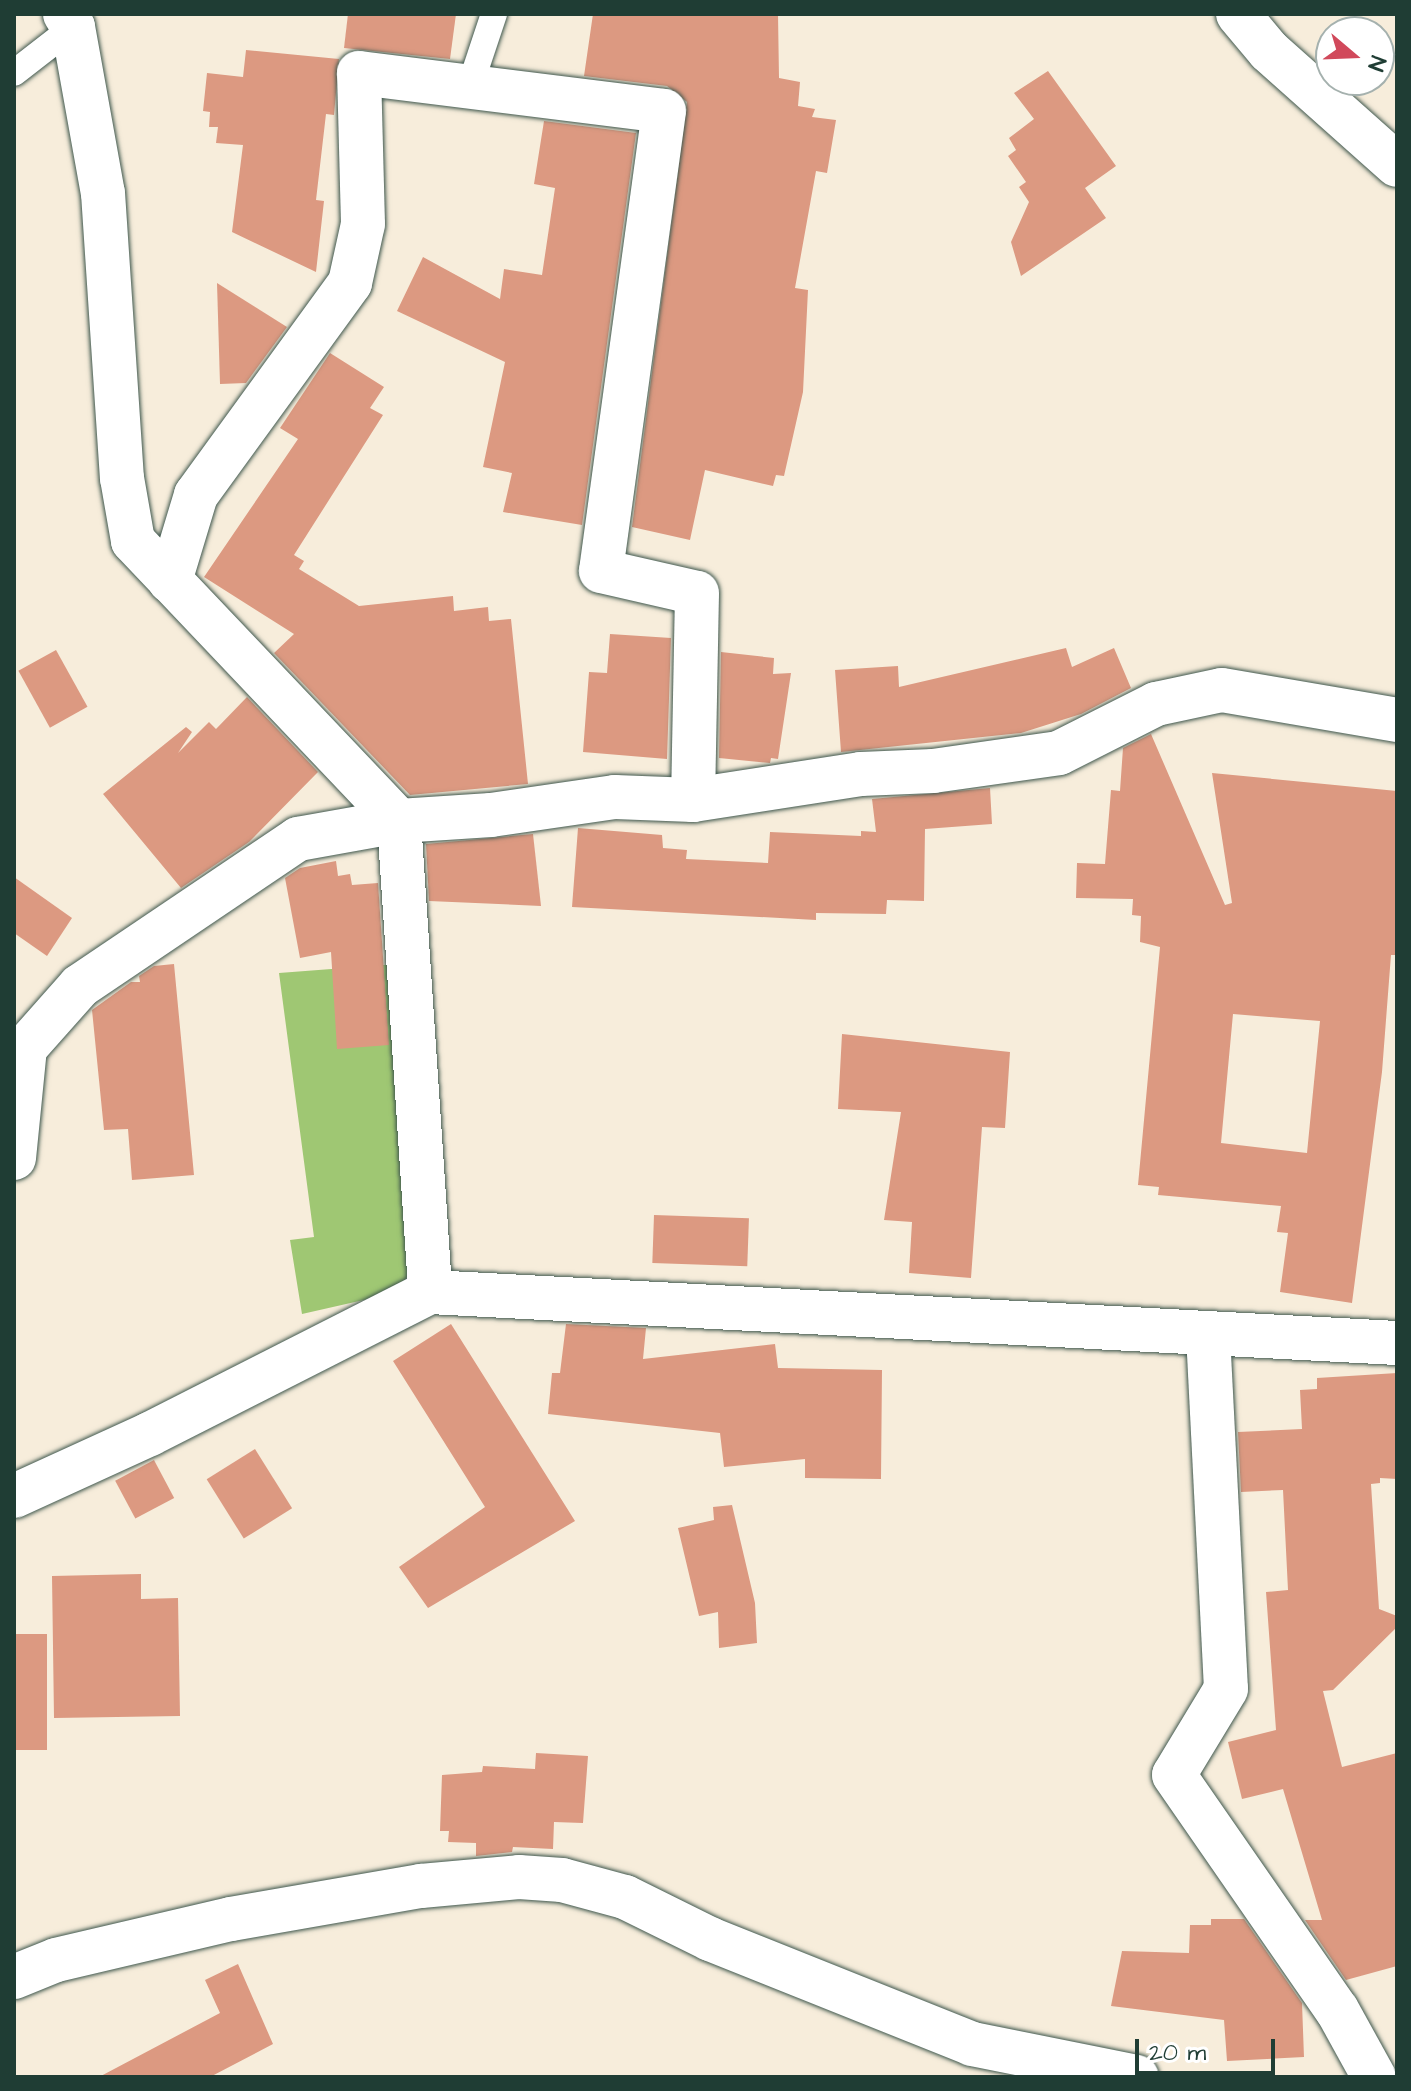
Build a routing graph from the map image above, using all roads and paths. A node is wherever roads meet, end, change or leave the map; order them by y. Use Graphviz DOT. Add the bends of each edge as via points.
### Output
graph roads {
  1 [pos="494,14"];
  2 [pos="1238,14"];
  3 [pos="69,20"];
  4 [pos="14,73"];
  5 [pos="470,86"];
  6 [pos="1397,165"];
  7 [pos="170,581"];
  8 [pos="1397,720"];
  9 [pos="693,800"];
  10 [pos="399,821"];
  11 [pos="20,1048"];
  12 [pos="14,1158"];
  13 [pos="430,1292"];
  14 [pos="1208,1334"];
  15 [pos="1397,1343"];
  16 [pos="14,1496"];
  17 [pos="14,1977"];
  18 [pos="1137,2077"];
  19 [pos="1374,2077"];
  1 -- 5 [label="lane"];
  2 -- 6 [label="street" via="1269,51"];
  3 -- 4 [label="lane"];
  3 -- 7 [label="street" via="103,193 122,478 133,541"];
  5 -- 7 [label="street" via="359,73 363,224 350,283 196,495"];
  5 -- 9 [label="street" via="664,111 601,571 697,593"];
  7 -- 10 [label="street"];
  8 -- 9 [label="street" via="1222,690 1156,704 1059,753 933,771 861,774"];
  9 -- 10 [label="street" via="615,797 491,815"];
  10 -- 11 [label="street" via="298,839 80,986"];
  10 -- 13 [label="street"];
  11 -- 12 [label="street"];
  13 -- 14 [label="street"];
  13 -- 16 [label="street" via="150,1434"];
  14 -- 15 [label="street"];
  14 -- 19 [label="street" via="1226,1689 1174,1775 1337,2010"];
  17 -- 18 [label="street" via="56,1960 259,1914 421,1886 519,1877 562,1880 625,1897 710,1939 972,2044"];
}
